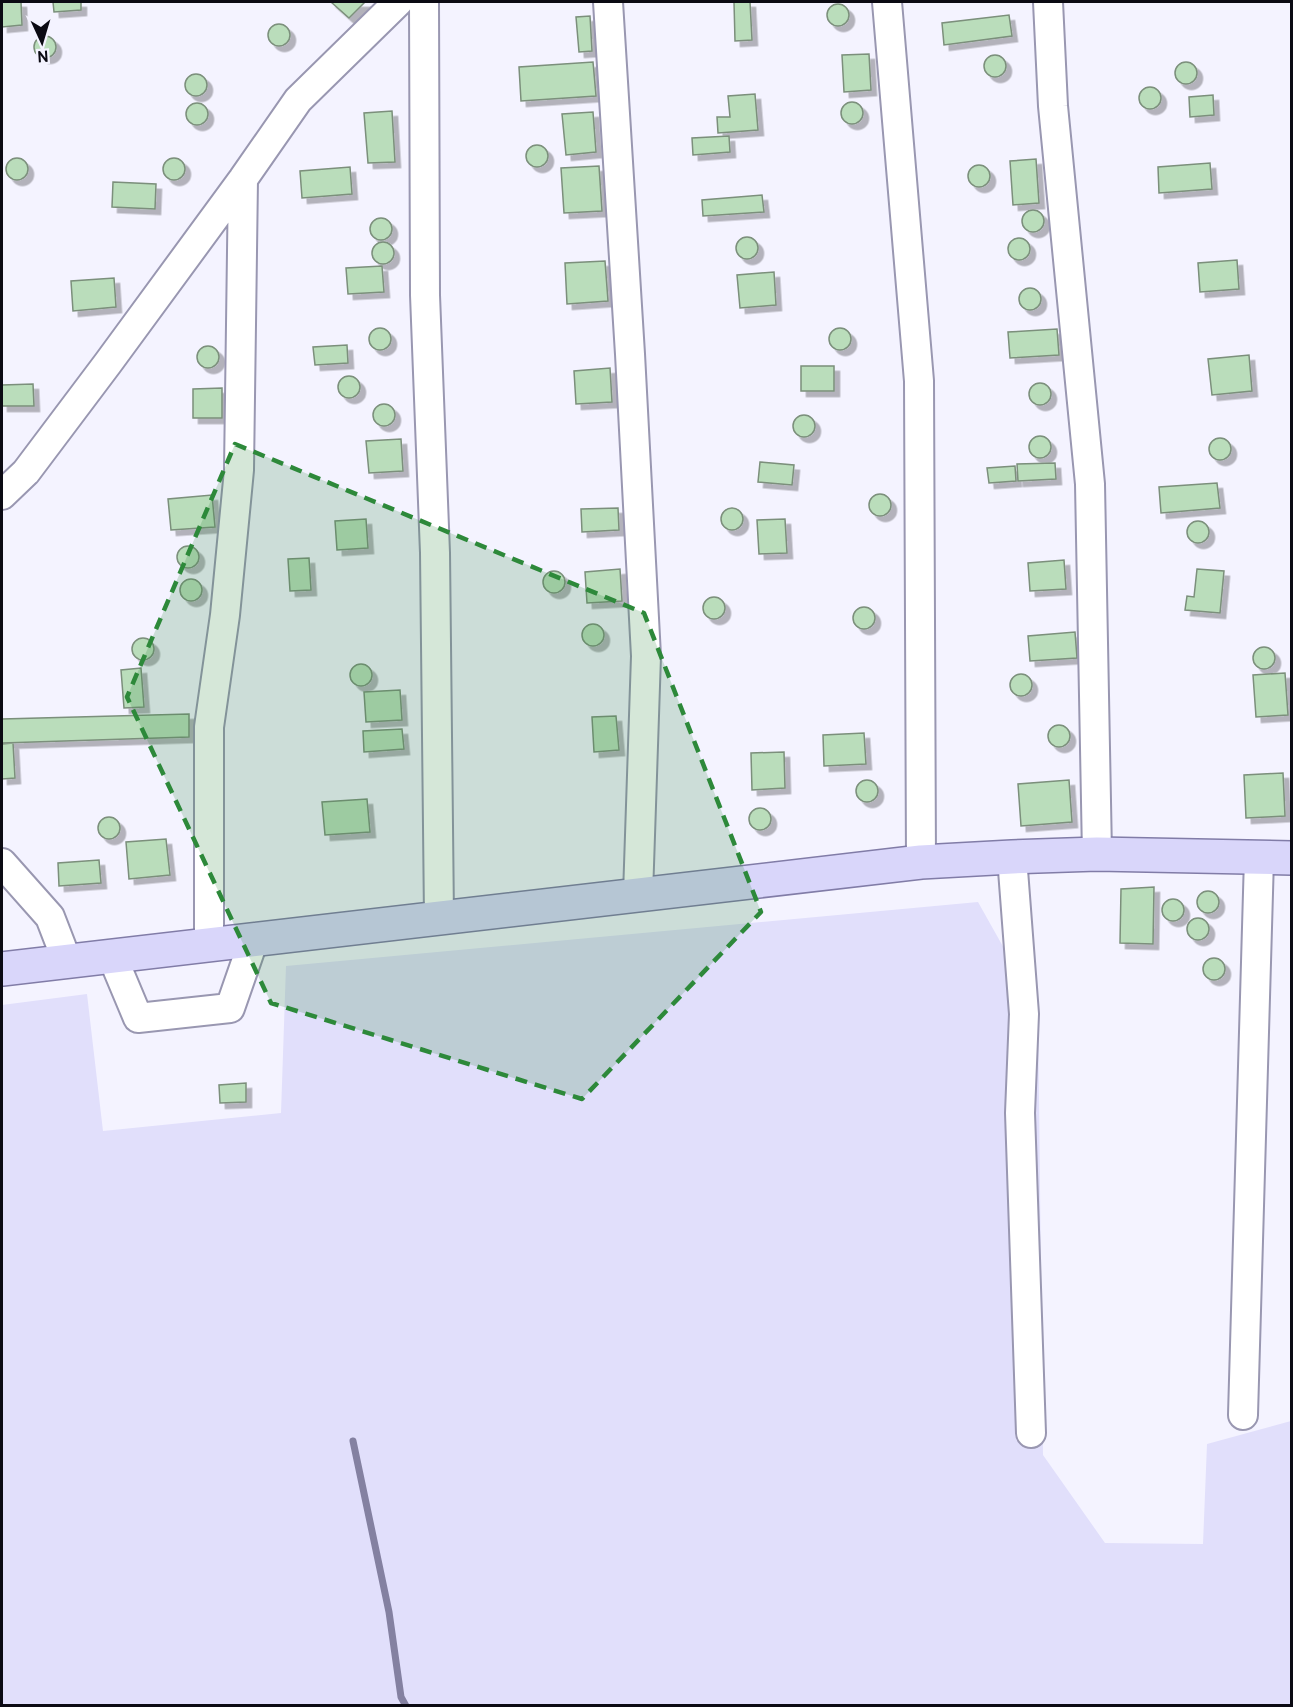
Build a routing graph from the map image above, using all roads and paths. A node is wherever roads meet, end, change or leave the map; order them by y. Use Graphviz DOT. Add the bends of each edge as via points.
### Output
graph roads {
  1 [pos="398,2"];
  2 [pos="424,2"];
  3 [pos="608,2"];
  4 [pos="887,2"];
  5 [pos="1048,2"];
  6 [pos="243,179"];
  7 [pos="2,495"];
  8 [pos="1097,854"];
  9 [pos="1012,857"];
  10 [pos="1258,858"];
  11 [pos="1292,858"];
  12 [pos="921,862"];
  13 [pos="2,863"];
  14 [pos="638,895"];
  15 [pos="439,917"];
  16 [pos="254,939"];
  17 [pos="209,944"];
  18 [pos="111,956"];
  19 [pos="67,961"];
  20 [pos="2,969"];
  21 [pos="1243,1415"];
  22 [pos="1031,1433"];
  1 -- 6 [label="street" via="298,100"];
  2 -- 15 [label="street" via="425,295 435,553"];
  3 -- 14 [label="street" via="646,656"];
  4 -- 12 [label="street" via="919,381"];
  5 -- 8 [label="street" via="1053,105 1090,484"];
  6 -- 7 [label="street" via="26,472"];
  6 -- 17 [label="street" via="239,470 209,726"];
  8 -- 9 [label="main road"];
  8 -- 10 [label="main road"];
  9 -- 12 [label="main road"];
  9 -- 22 [label="street" via="1024,1014 1020,1113"];
  10 -- 11 [label="main road"];
  10 -- 21 [label="street"];
  12 -- 14 [label="main road"];
  13 -- 19 [label="street" via="51,916"];
  14 -- 15 [label="main road"];
  15 -- 16 [label="main road"];
  16 -- 17 [label="main road"];
  16 -- 18 [label="street" via="230,1008 138,1018"];
  17 -- 18 [label="main road"];
  18 -- 19 [label="main road"];
  19 -- 20 [label="main road"];
}
